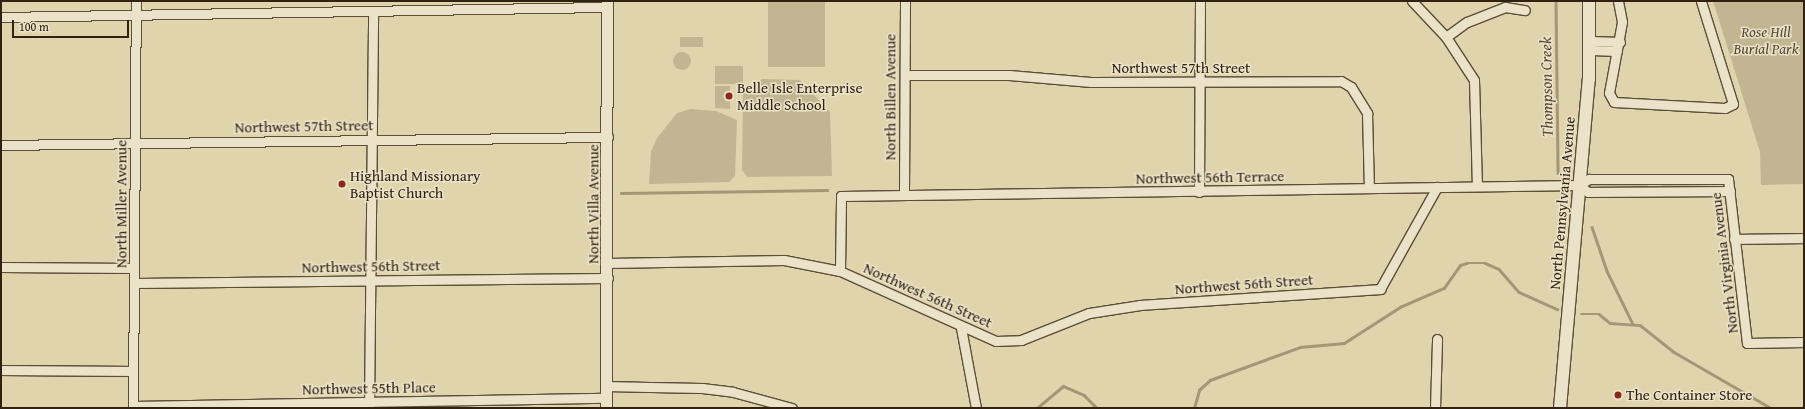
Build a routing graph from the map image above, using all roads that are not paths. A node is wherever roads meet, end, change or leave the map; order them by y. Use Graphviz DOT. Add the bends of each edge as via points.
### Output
graph roads {
  1 [pos="136,1"];
  2 [pos="905,1"];
  3 [pos="1200,1"];
  4 [pos="1412,1"];
  5 [pos="1589,1"];
  6 [pos="1618,1"];
  7 [pos="1701,1"];
  8 [pos="607,4"];
  9 [pos="1525,10"];
  10 [pos="374,11"];
  11 [pos="136,14"];
  12 [pos="1,17"];
  13 [pos="1446,37"];
  14 [pos="1620,42"];
  15 [pos="1591,45"];
  16 [pos="1617,51"];
  17 [pos="905,75"];
  18 [pos="1198,82"];
  19 [pos="608,137"];
  20 [pos="371,139"];
  21 [pos="136,143"];
  22 [pos="1,145"];
  23 [pos="1653,179"];
  24 [pos="1728,179"];
  25 [pos="1579,185"];
  26 [pos="1477,186"];
  27 [pos="1437,187"];
  28 [pos="1369,188"];
  29 [pos="1653,191"];
  30 [pos="1730,191"];
  31 [pos="1199,192"];
  32 [pos="904,194"];
  33 [pos="1804,238"];
  34 [pos="1734,239"];
  35 [pos="607,263"];
  36 [pos="1,267"];
  37 [pos="134,268"];
  38 [pos="840,271"];
  39 [pos="608,278"];
  40 [pos="371,280"];
  41 [pos="134,283"];
  42 [pos="962,328"];
  43 [pos="1437,339"];
  44 [pos="1804,342"];
  45 [pos="1,370"];
  46 [pos="133,371"];
  47 [pos="606,386"];
  48 [pos="606,403"];
  49 [pos="369,405"];
  50 [pos="133,407"];
  51 [pos="792,408"];
  52 [pos="976,408"];
  53 [pos="1435,408"];
  54 [pos="1560,408"];
  1 -- 11 [label="street, North Miller Avenue"];
  2 -- 17 [label="street, North Billen Avenue"];
  3 -- 18 [label="street"];
  4 -- 13 [label="street"];
  5 -- 15 [label="main road, North Pennsylvania Avenue"];
  6 -- 14 [label="street" via="1622,22"];
  7 -- 16 [label="street" via="1733,104 1725,108 1699,109 1685,104 1625,105 1614,102 1609,93"];
  8 -- 10 [label="street"];
  8 -- 19 [label="street, North Villa Avenue"];
  9 -- 13 [label="street" via="1505,8 1467,22"];
  10 -- 11 [label="street"];
  10 -- 20 [label="street"];
  11 -- 12 [label="street"];
  11 -- 21 [label="street, North Miller Avenue"];
  13 -- 26 [label="street" via="1474,80"];
  14 -- 15 [label="street"];
  14 -- 16 [label="street"];
  15 -- 16 [label="street"];
  15 -- 25 [label="main road, North Pennsylvania Avenue"];
  17 -- 18 [label="street, Northwest 57th Street"];
  17 -- 32 [label="street, North Billen Avenue"];
  18 -- 28 [label="street, Northwest 57th Street" via="1341,81 1351,87 1367,113"];
  18 -- 31 [label="street"];
  19 -- 20 [label="street, Northwest 57th Street"];
  19 -- 35 [label="street, North Villa Avenue"];
  20 -- 21 [label="street, Northwest 57th Street"];
  20 -- 40 [label="street"];
  21 -- 22 [label="street, Northwest 57th Street"];
  21 -- 37 [label="street, North Miller Avenue"];
  23 -- 24 [label="street, Northwest 56th Terrace"];
  23 -- 25 [label="street, Northwest 56th Terrace" via="1589,179"];
  23 -- 29 [label="street"];
  24 -- 30 [label="street, North Virginia Avenue"];
  25 -- 26 [label="street, Northwest 56th Terrace"];
  25 -- 29 [label="street, Northwest 56th Terrace" via="1588,192"];
  25 -- 54 [label="main road, North Pennsylvania Avenue"];
  26 -- 27 [label="street, Northwest 56th Terrace"];
  27 -- 28 [label="street, Northwest 56th Terrace"];
  27 -- 42 [label="street, Northwest 56th Street" via="1380,289 1140,305 1089,313 1021,340 996,341"];
  28 -- 31 [label="street, Northwest 56th Terrace"];
  29 -- 30 [label="street, Northwest 56th Terrace"];
  30 -- 34 [label="street, North Virginia Avenue"];
  31 -- 32 [label="street, Northwest 56th Terrace"];
  32 -- 38 [label="street, Northwest 56th Terrace" via="841,196"];
  33 -- 34 [label="street"];
  34 -- 44 [label="street, North Virginia Avenue" via="1747,343"];
  35 -- 38 [label="street, Northwest 56th Street" via="784,260"];
  35 -- 39 [label="street, North Villa Avenue"];
  36 -- 37 [label="street"];
  37 -- 41 [label="street, North Miller Avenue"];
  38 -- 42 [label="street, Northwest 56th Street"];
  39 -- 40 [label="street, Northwest 56th Street"];
  39 -- 47 [label="street, North Villa Avenue"];
  40 -- 41 [label="street, Northwest 56th Street"];
  40 -- 49 [label="street"];
  41 -- 46 [label="street, North Miller Avenue"];
  42 -- 52 [label="street"];
  43 -- 53 [label="street"];
  45 -- 46 [label="street"];
  46 -- 50 [label="street, North Miller Avenue"];
  47 -- 48 [label="street, North Villa Avenue"];
  47 -- 51 [label="street" via="702,388 733,392"];
  48 -- 49 [label="street, Northwest 55th Place"];
  49 -- 50 [label="street, Northwest 55th Place"];
}
